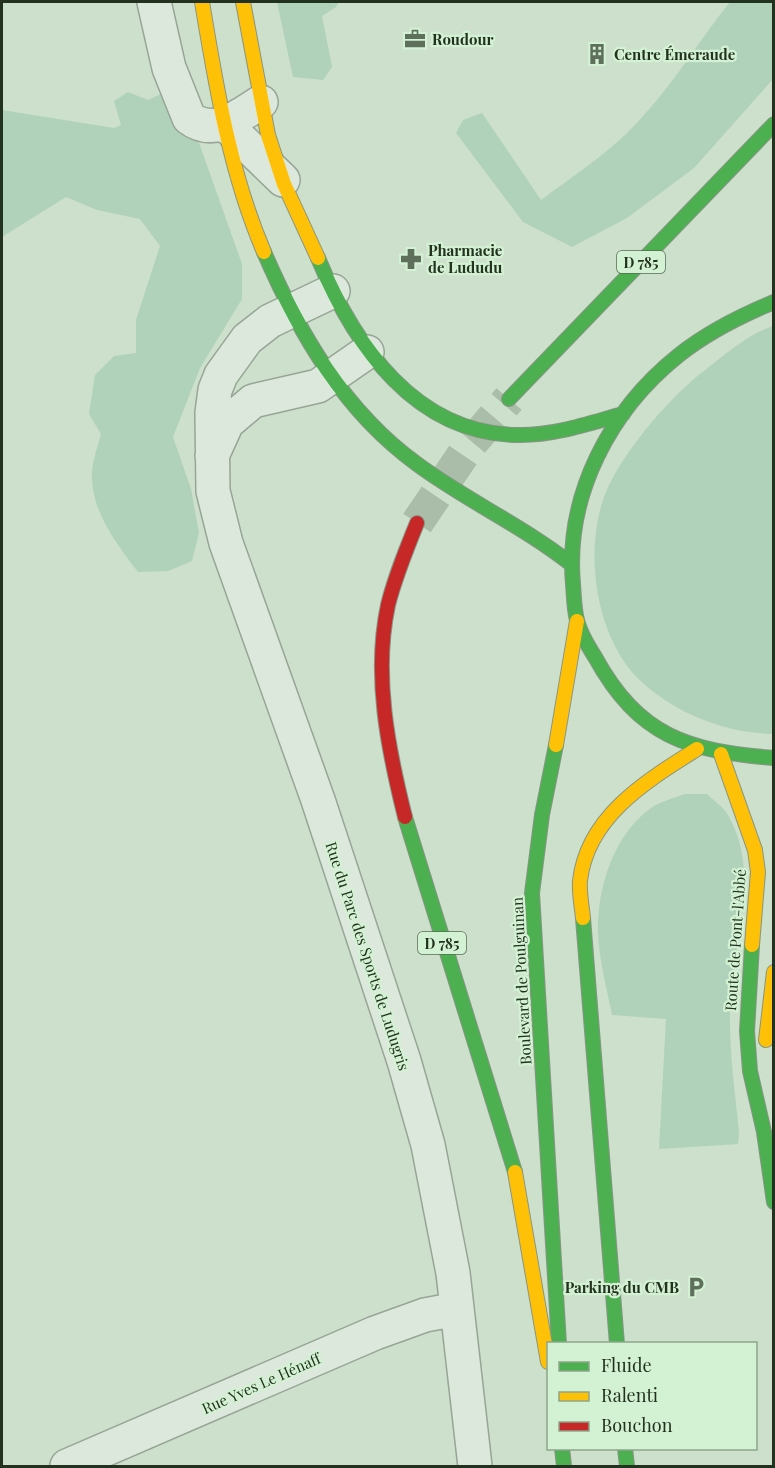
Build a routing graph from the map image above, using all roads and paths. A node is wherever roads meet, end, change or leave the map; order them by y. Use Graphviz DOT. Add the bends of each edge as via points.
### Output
graph roads {
  1 [pos="154,2"];
  2 [pos="202,2"];
  3 [pos="243,2"];
  4 [pos="261,102"];
  5 [pos="225,124"];
  6 [pos="774,124"];
  7 [pos="282,180"];
  8 [pos="333,291"];
  9 [pos="774,302"];
  10 [pos="289,311"];
  11 [pos="367,352"];
  12 [pos="332,377"];
  13 [pos="509,399"];
  14 [pos="623,414"];
  15 [pos="211,457"];
  16 [pos="417,523"];
  17 [pos="571,564"];
  18 [pos="577,621"];
  19 [pos="697,748"];
  20 [pos="721,754"];
  21 [pos="774,758"];
  22 [pos="774,972"];
  23 [pos="764,1132"];
  24 [pos="774,1202"];
  25 [pos="457,1309"];
  26 [pos="559,1342"];
  27 [pos="617,1342"];
  28 [pos="547,1350"];
  29 [pos="562,1450"];
  30 [pos="625,1450"];
  31 [pos="67,1467"];
  32 [pos="475,1467"];
  33 [pos="564,1467"];
  34 [pos="627,1467"];
  1 -- 5 [label="street" via="169,68 189,118 206,126"];
  2 -- 5 [label="main road"];
  3 -- 4 [label="main road"];
  4 -- 5 [label="street"];
  4 -- 7 [label="main road"];
  5 -- 7 [label="street"];
  5 -- 10 [label="main road" via="248,204"];
  6 -- 13 [label="main road, D 785"];
  7 -- 8 [label="main road"];
  8 -- 10 [label="street, Rue du Parc des Sports de Ludugris"];
  8 -- 11 [label="main road"];
  9 -- 14 [label="main road" via="699,340 654,378"];
  10 -- 12 [label="main road"];
  10 -- 15 [label="street, Rue du Parc des Sports de Ludugris" via="247,339 221,375 212,412"];
  11 -- 12 [label="street"];
  11 -- 14 [label="main road" via="412,399 451,422 476,430 506,435 553,432"];
  12 -- 15 [label="street" via="318,386 264,396 241,410 227,423"];
  12 -- 17 [label="main road" via="377,430 415,464 543,541"];
  14 -- 17 [label="main road" via="587,478 574,522"];
  15 -- 25 [label="street, Rue du Parc des Sports de Ludugris" via="217,513 226,543 318,800 404,1061 439,1192"];
  16 -- 28 [label="main road, D 785" via="392,585 384,631 387,735 418,863 507,1141"];
  17 -- 18 [label="main road"];
  18 -- 19 [label="main road" via="603,676 621,699 668,737"];
  18 -- 26 [label="main road, Boulevard de Poulguinan" via="532,894"];
  19 -- 20 [label="main road"];
  19 -- 27 [label="main road" via="631,791 618,804 593,838 580,880"];
  20 -- 21 [label="main road"];
  20 -- 23 [label="main road, Route de Pont-l'Abbé" via="752,841 758,872 747,1031 750,1071"];
  22 -- 23 [label="main road, Route de Pont-l'Abbé" via="765,1060"];
  23 -- 24 [label="main road, Route de Pont-l'Abbé"];
  25 -- 31 [label="street, Rue Yves Le Hénaff" via="424,1315 375,1333"];
  25 -- 32 [label="street, Rue du Parc des Sports de Ludugris"];
  29 -- 33 [label="main road"];
  30 -- 34 [label="main road"];
}
